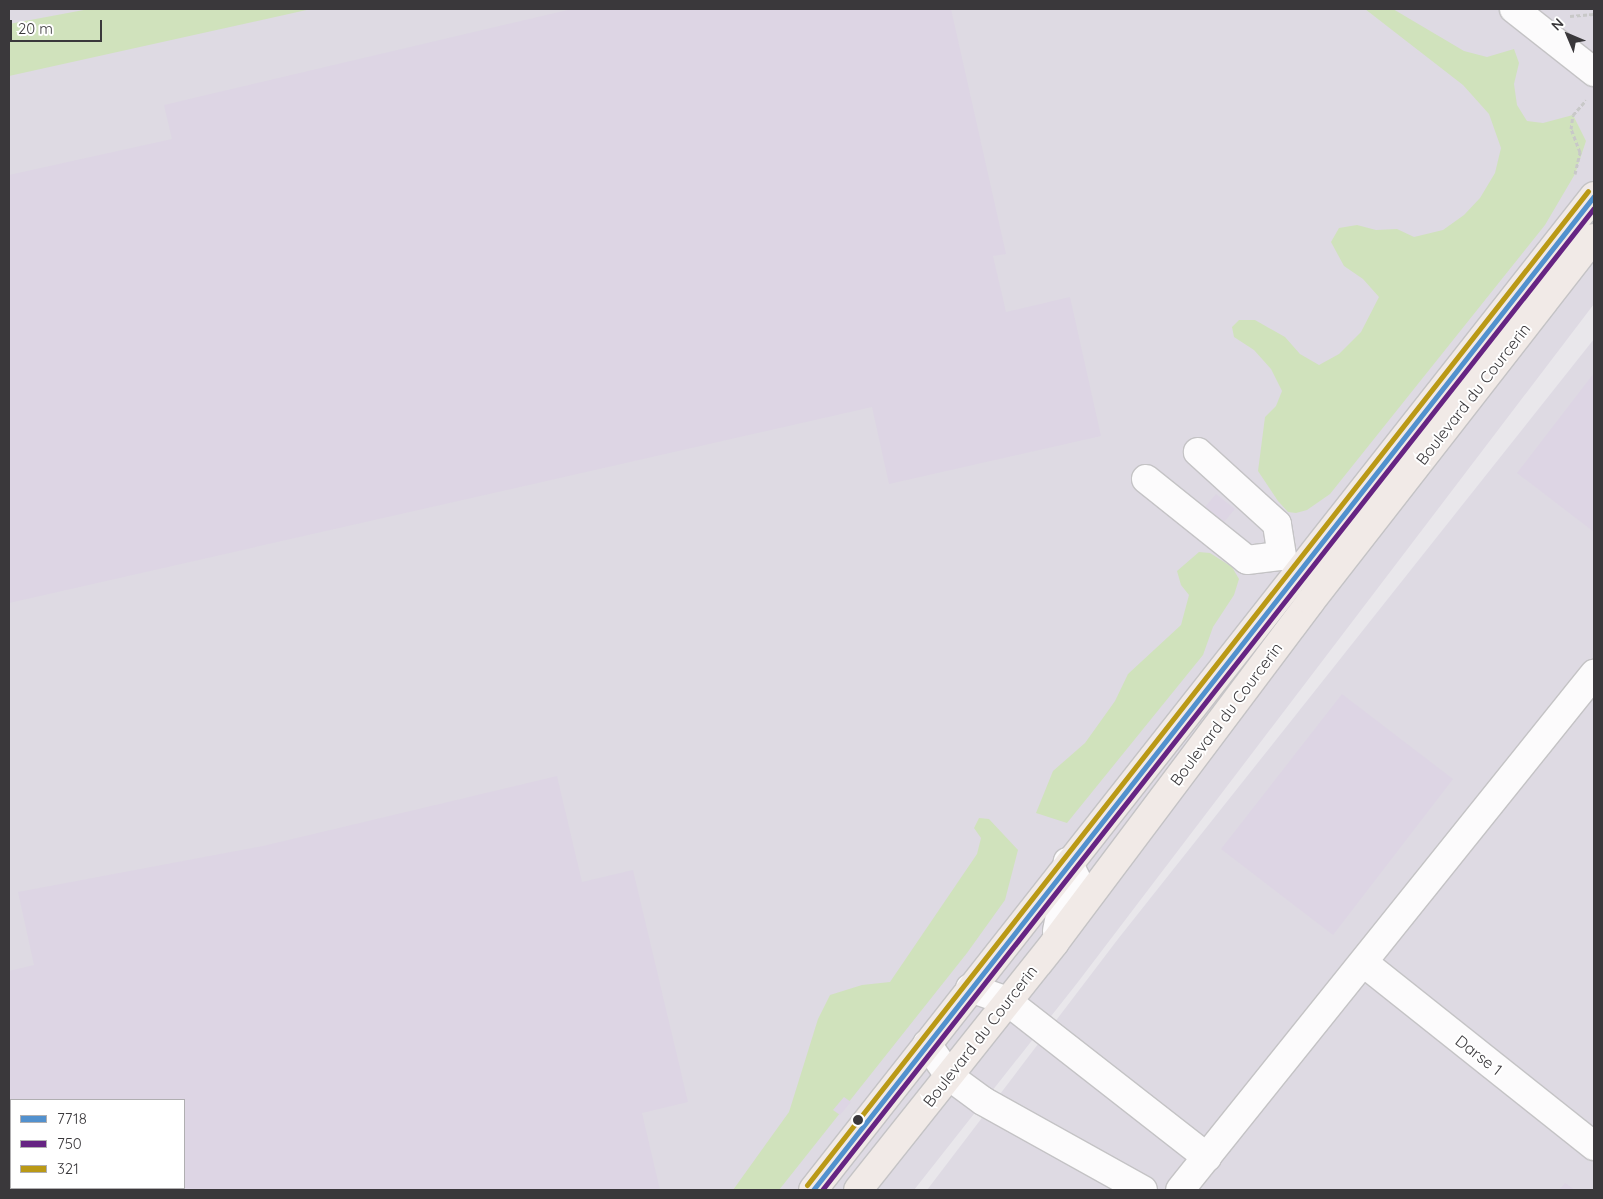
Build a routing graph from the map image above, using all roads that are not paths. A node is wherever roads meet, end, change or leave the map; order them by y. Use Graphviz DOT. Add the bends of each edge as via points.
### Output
graph roads {
  1 [pos="1514,9"];
  2 [pos="1594,72"];
  3 [pos="1594,196"];
  4 [pos="1594,238"];
  5 [pos="1198,452"];
  6 [pos="1146,479"];
  7 [pos="1292,561"];
  8 [pos="1311,601"];
  9 [pos="1594,674"];
  10 [pos="1068,862"];
  11 [pos="1055,942"];
  12 [pos="1364,963"];
  13 [pos="970,988"];
  14 [pos="1007,1001"];
  15 [pos="927,1044"];
  16 [pos="949,1076"];
  17 [pos="1594,1146"];
  18 [pos="1208,1157"];
  19 [pos="813,1190"];
  20 [pos="858,1190"];
  21 [pos="1144,1190"];
  22 [pos="1180,1190"];
  1 -- 2 [label="street"];
  3 -- 7 [label="main road, Boulevard du Courcerin"];
  4 -- 8 [label="main road, Boulevard du Courcerin"];
  5 -- 7 [label="street" via="1277,524"];
  6 -- 7 [label="street" via="1247,560"];
  7 -- 8 [label="street"];
  7 -- 10 [label="main road, Boulevard du Courcerin"];
  8 -- 11 [label="main road, Boulevard du Courcerin"];
  9 -- 12 [label="street"];
  10 -- 11 [label="street" via="1079,884 1060,916"];
  10 -- 13 [label="main road, Boulevard du Courcerin"];
  11 -- 14 [label="main road, Boulevard du Courcerin"];
  12 -- 17 [label="street, Darse 1"];
  12 -- 18 [label="street"];
  13 -- 14 [label="street"];
  13 -- 15 [label="main road, Boulevard du Courcerin"];
  14 -- 16 [label="main road, Boulevard du Courcerin"];
  14 -- 18 [label="street"];
  15 -- 16 [label="street"];
  15 -- 19 [label="main road, Boulevard du Courcerin"];
  16 -- 20 [label="main road, Boulevard du Courcerin"];
  16 -- 21 [label="street" via="983,1101"];
  18 -- 22 [label="street"];
}
